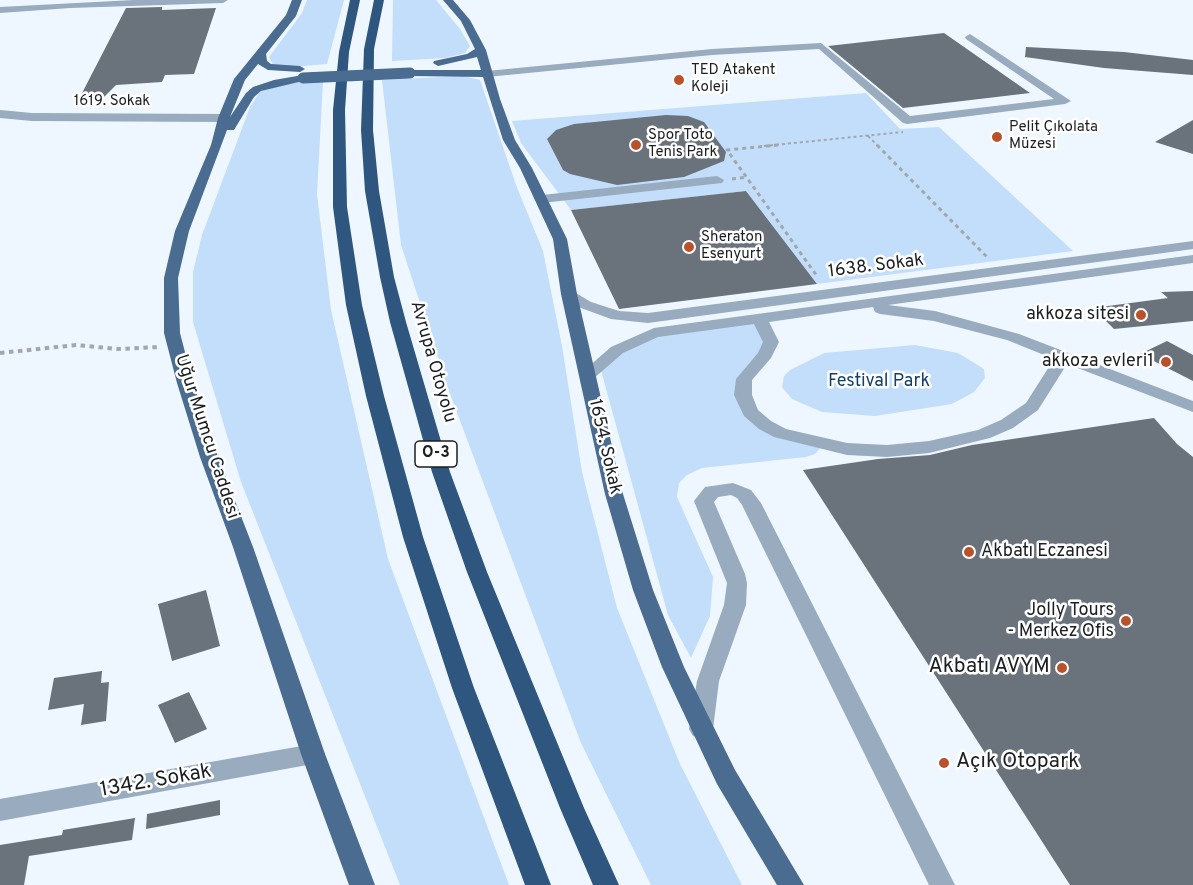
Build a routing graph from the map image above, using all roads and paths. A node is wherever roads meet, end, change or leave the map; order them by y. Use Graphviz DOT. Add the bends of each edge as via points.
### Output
graph roads {
  1 [pos="213,0"];
  2 [pos="223,0"];
  3 [pos="297,0"];
  4 [pos="355,0"];
  5 [pos="378,0"];
  6 [pos="448,0"];
  7 [pos="141,1"];
  8 [pos="71,3"];
  9 [pos="0,10"];
  10 [pos="970,37"];
  11 [pos="481,50"];
  12 [pos="260,53"];
  13 [pos="409,69"];
  14 [pos="303,74"];
  15 [pos="487,74"];
  16 [pos="0,114"];
  17 [pos="224,118"];
  18 [pos="913,131"];
  19 [pos="868,136"];
  20 [pos="217,145"];
  21 [pos="717,180"];
  22 [pos="542,198"];
  23 [pos="1193,245"];
  24 [pos="987,257"];
  25 [pos="1193,259"];
  26 [pos="818,276"];
  27 [pos="569,294"];
  28 [pos="849,306"];
  29 [pos="759,319"];
  30 [pos="175,345"];
  31 [pos="0,353"];
  32 [pos="1064,355"];
  33 [pos="586,375"];
  34 [pos="1193,407"];
  35 [pos="701,729"];
  36 [pos="313,754"];
  37 [pos="0,810"];
  38 [pos="362,885"];
  39 [pos="538,885"];
  40 [pos="606,885"];
  41 [pos="791,885"];
  42 [pos="942,885"];
  1 -- 2 [label="street"];
  1 -- 7 [label="street"];
  3 -- 12 [label="main road, Uğur Mumcu Caddesi" via="291,16"];
  4 -- 39 [label="highway, O-3" via="344,52 339,110 340,207 354,304 414,537 467,698"];
  5 -- 40 [label="highway, Avrupa Otoyolu / O-3" via="369,49 367,130 372,191 398,322 441,472 477,572"];
  6 -- 11 [label="main road, 1654. Sokak" via="465,20"];
  7 -- 8 [label="street"];
  8 -- 9 [label="street"];
  10 -- 15 [label="street" via="1065,101 907,120 821,46 712,52"];
  11 -- 13 [label="main road" via="457,60"];
  11 -- 15 [label="main road, 1654. Sokak"];
  12 -- 14 [label="main road" via="262,63 270,68"];
  12 -- 17 [label="main road, Uğur Mumcu Caddesi" via="240,79"];
  13 -- 14 [label="main road, bridge"];
  13 -- 15 [label="main road"];
  14 -- 20 [label="main road" via="252,92"];
  15 -- 22 [label="main road, 1654. Sokak" via="509,140"];
  16 -- 17 [label="street, 1619. Sokak"];
  17 -- 20 [label="main road, Uğur Mumcu Caddesi"];
  18 -- 19 [label="path"];
  19 -- 24 [label="path"];
  19 -- 26 [label="path" via="727,150"];
  20 -- 30 [label="main road, Uğur Mumcu Caddesi" via="182,231 171,279"];
  21 -- 22 [label="street"];
  22 -- 27 [label="main road, 1654. Sokak" via="560,239"];
  23 -- 27 [label="street, 1638. Sokak" via="648,318 617,316"];
  25 -- 28 [label="street, 1638. Sokak"];
  27 -- 33 [label="main road, 1654. Sokak"];
  28 -- 29 [label="street, 1638. Sokak"];
  28 -- 32 [label="street" via="960,322"];
  29 -- 32 [label="street" via="771,342 744,379 743,394 750,412 780,433 847,449 929,447 984,434 1032,406"];
  29 -- 33 [label="street, 1638. Sokak" via="644,336 617,350"];
  30 -- 31 [label="path" via="141,349 76,345"];
  30 -- 36 [label="main road, Uğur Mumcu Caddesi" via="209,457"];
  32 -- 34 [label="street"];
  33 -- 35 [label="main road, 1654. Sokak" via="614,494 643,590"];
  35 -- 41 [label="main road, 1654. Sokak"];
  35 -- 42 [label="street" via="708,681 735,605 737,583 704,501 712,491 733,489 752,503"];
  36 -- 37 [label="street, 1342. Sokak"];
  36 -- 38 [label="main road, Uğur Mumcu Caddesi"];
}
